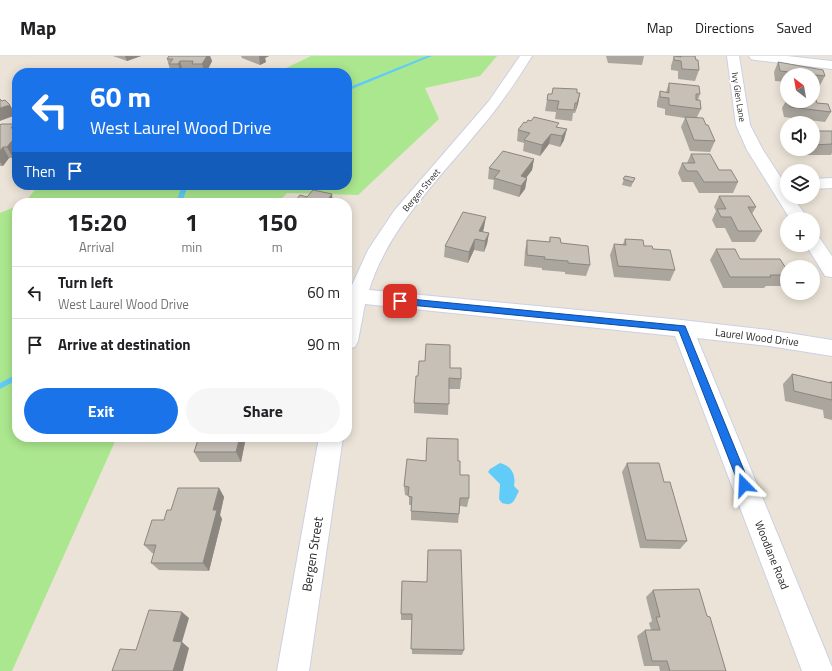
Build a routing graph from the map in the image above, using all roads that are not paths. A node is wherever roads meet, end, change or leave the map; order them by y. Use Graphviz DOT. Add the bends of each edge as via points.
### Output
graph roads {
  1 [pos="526,56"];
  2 [pos="733,56"];
  3 [pos="755,56"];
  4 [pos="832,65"];
  5 [pos="780,182"];
  6 [pos="832,183"];
  7 [pos="820,184"];
  8 [pos="820,252"];
  9 [pos="832,271"];
  10 [pos="357,296"];
  11 [pos="352,318"];
  12 [pos="682,328"];
  13 [pos="832,348"];
  14 [pos="330,442"];
  15 [pos="293,671"];
  16 [pos="818,671"];
  1 -- 10 [label="street, Bergen Street" via="500,96 403,211 384,239"];
  2 -- 5 [label="street, Ivy Glen Lane" via="743,125 755,150"];
  3 -- 4 [label="street"];
  6 -- 7 [label="street"];
  8 -- 9 [label="street"];
  10 -- 11 [label="street, Bergen Street"];
  10 -- 12 [label="street, Laurel Wood Drive"];
  12 -- 13 [label="street, Laurel Wood Drive"];
  12 -- 16 [label="street, Woodlane Road"];
  14 -- 15 [label="street, Bergen Street"];
}
